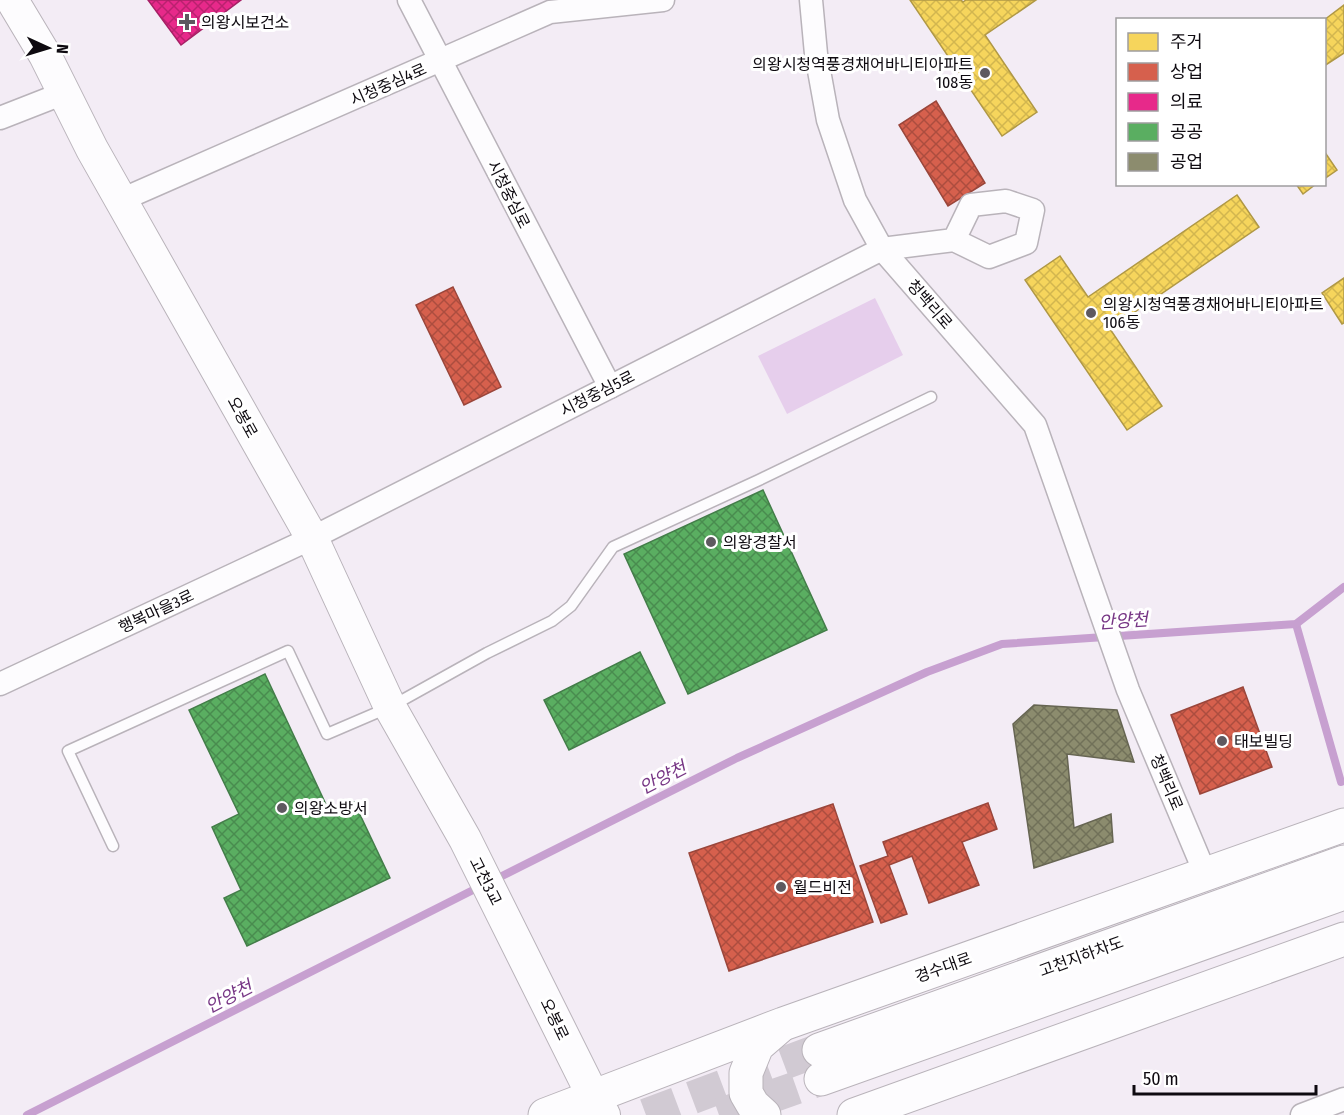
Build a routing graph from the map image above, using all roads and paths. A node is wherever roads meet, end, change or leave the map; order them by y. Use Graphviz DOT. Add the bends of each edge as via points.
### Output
graph roads {
  1 [pos="12,0"];
  2 [pos="409,0"];
  3 [pos="663,0"];
  4 [pos="811,0"];
  5 [pos="440,61"];
  6 [pos="64,93"];
  7 [pos="0,118"];
  8 [pos="121,200"];
  9 [pos="954,240"];
  10 [pos="882,249"];
  11 [pos="609,387"];
  12 [pos="931,397"];
  13 [pos="312,538"];
  14 [pos="0,684"];
  15 [pos="390,706"];
  16 [pos="1344,825"];
  17 [pos="465,839"];
  18 [pos="113,846"];
  19 [pos="1344,862"];
  20 [pos="1205,873"];
  21 [pos="1344,893"];
  22 [pos="507,922"];
  23 [pos="1344,939"];
  24 [pos="783,1024"];
  25 [pos="1344,1099"];
  26 [pos="598,1106"];
  27 [pos="545,1115"];
  28 [pos="764,1115"];
  29 [pos="854,1115"];
  30 [pos="1302,1115"];
  1 -- 6 [label="street, 오봉로"];
  2 -- 5 [label="street, 시청중심로"];
  3 -- 5 [label="street, 시청중심4로" via="550,12"];
  4 -- 10 [label="street, 청백리로" via="828,120 855,200"];
  5 -- 8 [label="street, 시청중심4로"];
  5 -- 11 [label="street, 시청중심로"];
  6 -- 7 [label="street"];
  6 -- 8 [label="street, 오봉로"];
  8 -- 13 [label="street, 오봉로"];
  9 -- 10 [label="street, 시청중심5로"];
  10 -- 11 [label="street, 시청중심5로"];
  10 -- 20 [label="street, 청백리로" via="1035,424 1128,690"];
  11 -- 13 [label="street, 시청중심5로"];
  12 -- 15 [label="lane" via="613,547 571,606 552,621"];
  13 -- 14 [label="street, 행복마을3로"];
  13 -- 15 [label="street, 오봉로"];
  15 -- 17 [label="street, 오봉로"];
  15 -- 18 [label="lane" via="327,734 288,651 68,751"];
  16 -- 20 [label="main road, 경수대로"];
  17 -- 22 [label="street, 고천3교"];
  19 -- 21 [label="main road, 고천지하차도" via="820,1065"];
  20 -- 24 [label="main road, 경수대로"];
  22 -- 26 [label="street, 오봉로"];
  23 -- 29 [label="main road"];
  24 -- 26 [label="main road, 경수대로"];
  24 -- 28 [label="main road" via="757,1046 746,1073 746,1093"];
  25 -- 30 [label="street"];
  26 -- 27 [label="main road, 경수대로"];
}
